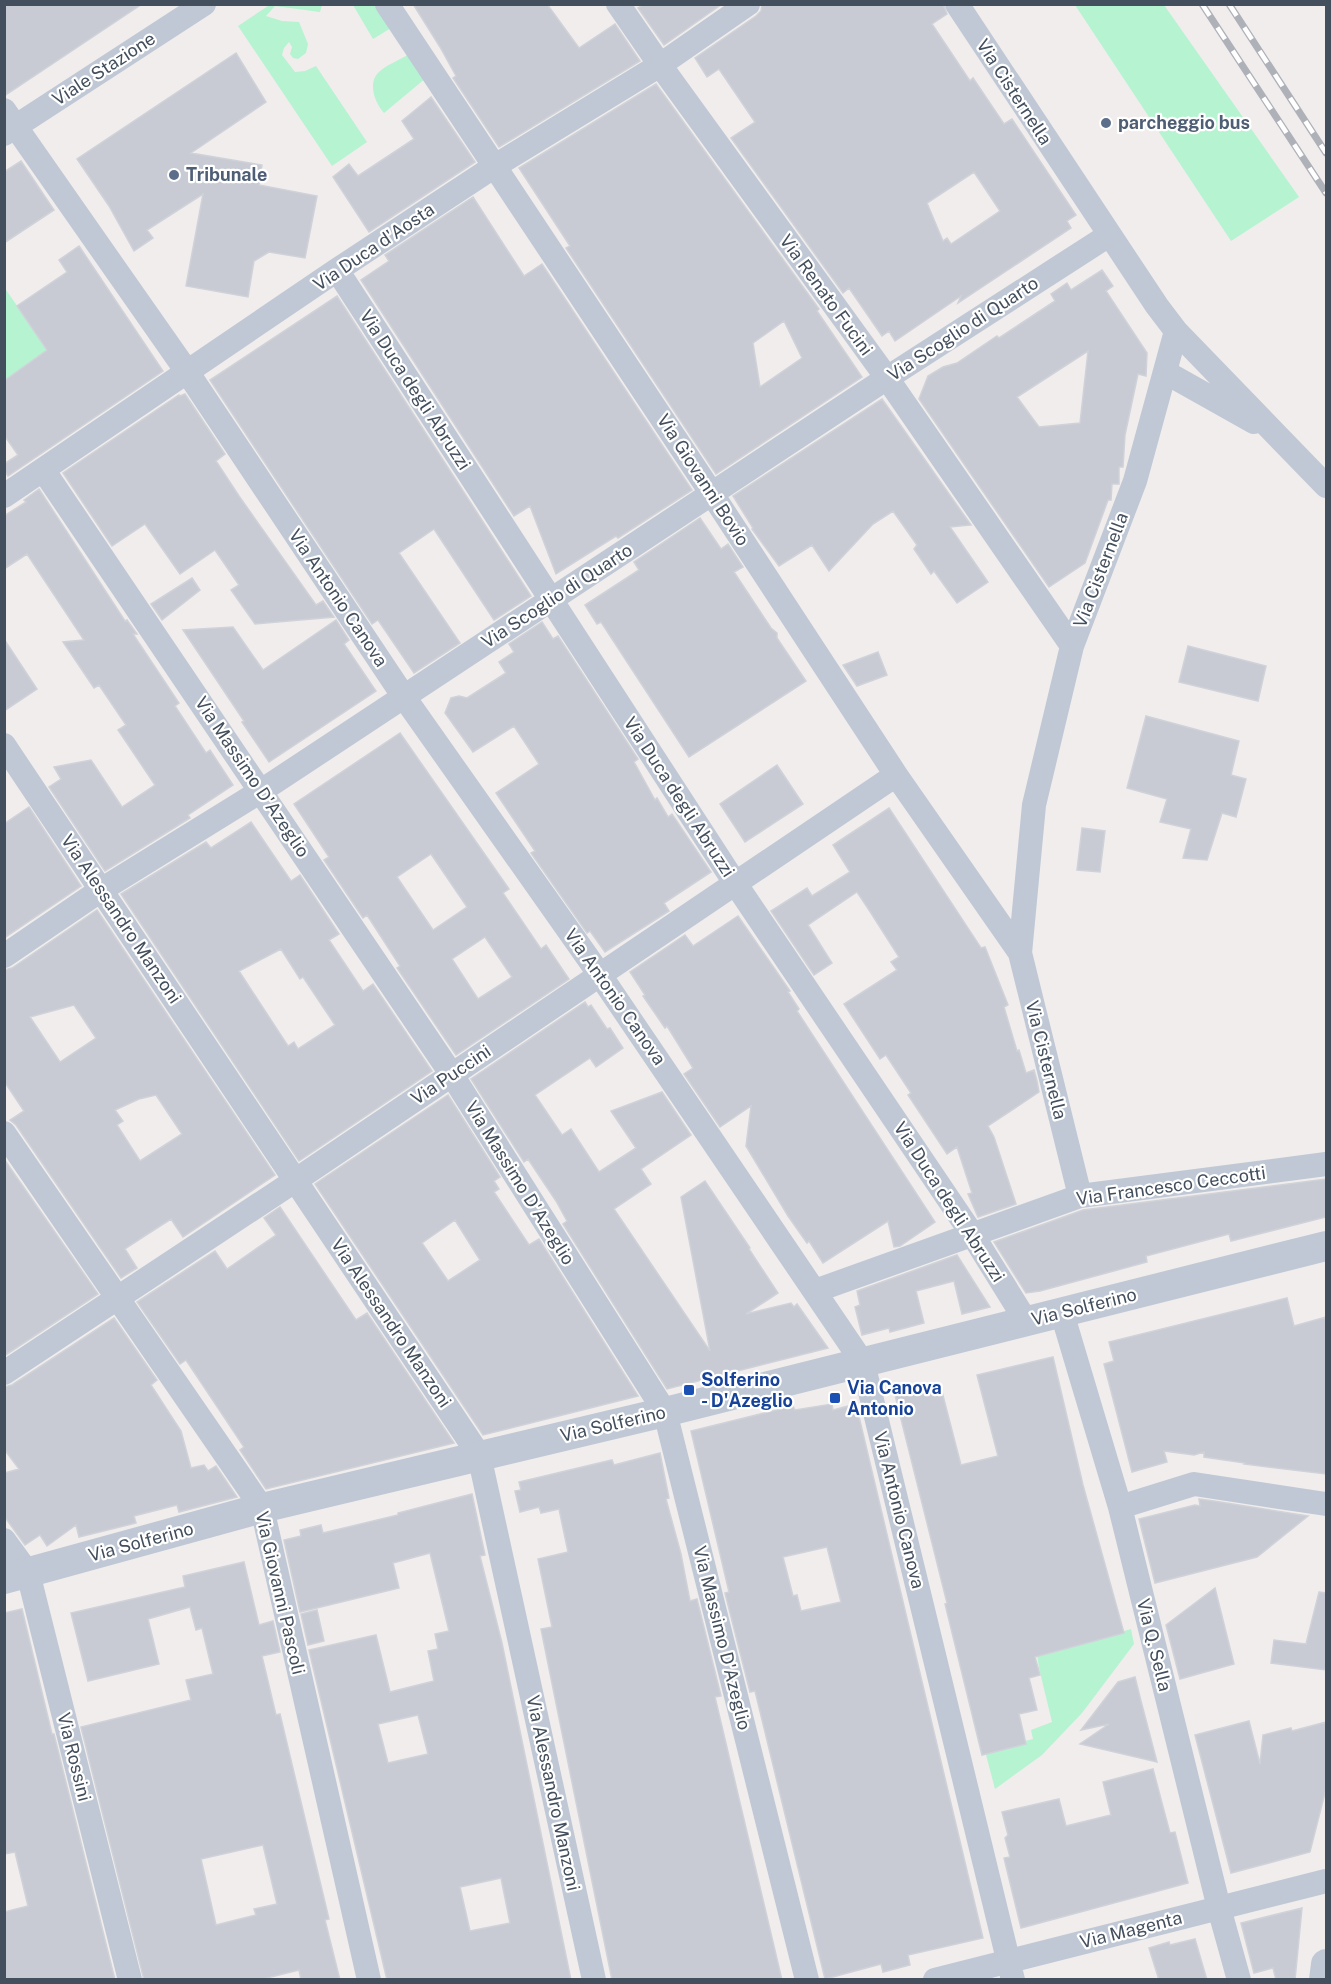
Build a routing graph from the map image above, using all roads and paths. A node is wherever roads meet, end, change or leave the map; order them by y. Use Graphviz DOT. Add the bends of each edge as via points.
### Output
graph roads {
  1 [pos="204,4"];
  2 [pos="387,4"];
  3 [pos="618,4"];
  4 [pos="747,4"];
  5 [pos="957,4"];
  6 [pos="660,65"];
  7 [pos="8,124"];
  8 [pos="495,166"];
  9 [pos="1109,235"];
  10 [pos="337,270"];
  11 [pos="1176,331"];
  12 [pos="1165,372"];
  13 [pos="188,373"];
  14 [pos="887,378"];
  15 [pos="1277,435"];
  16 [pos="44,471"];
  17 [pos="1326,486"];
  18 [pos="712,494"];
  19 [pos="4,496"];
  20 [pos="551,600"];
  21 [pos="1072,646"];
  22 [pos="404,697"];
  23 [pos="4,745"];
  24 [pos="896,775"];
  25 [pos="261,791"];
  26 [pos="735,883"];
  27 [pos="101,890"];
  28 [pos="1020,953"];
  29 [pos="4,956"];
  30 [pos="600,975"];
  31 [pos="452,1075"];
  32 [pos="4,1133"];
  33 [pos="1326,1164"];
  34 [pos="296,1180"];
  35 [pos="1080,1196"];
  36 [pos="972,1234"];
  37 [pos="1326,1246"];
  38 [pos="814,1291"];
  39 [pos="118,1299"];
  40 [pos="1062,1313"];
  41 [pos="1026,1322"];
  42 [pos="863,1363"];
  43 [pos="4,1373"];
  44 [pos="665,1412"];
  45 [pos="479,1455"];
  46 [pos="1326,1504"];
  47 [pos="1120,1507"];
  48 [pos="262,1508"];
  49 [pos="4,1540"];
  50 [pos="16,1576"];
  51 [pos="1326,1881"];
  52 [pos="1219,1908"];
  53 [pos="1326,1964"];
  54 [pos="1011,1970"];
  55 [pos="130,1980"];
  56 [pos="369,1980"];
  57 [pos="594,1980"];
  58 [pos="807,1980"];
  59 [pos="935,1980"];
  60 [pos="1239,1980"];
  61 [pos="1324,1980"];
  1 -- 7 [label="street, Viale Stazione"];
  2 -- 8 [label="street, Via Giovanni Bovio"];
  3 -- 6 [label="street, Via Renato Fucini"];
  4 -- 6 [label="street, Via Duca d'Aosta"];
  5 -- 9 [label="street, Via Cisternella"];
  6 -- 8 [label="street, Via Duca d'Aosta"];
  6 -- 14 [label="street, Via Renato Fucini"];
  7 -- 13 [label="street, Via Antonio Canova"];
  8 -- 10 [label="street, Via Duca d'Aosta"];
  8 -- 18 [label="street, Via Giovanni Bovio"];
  9 -- 11 [label="street, Via Cisternella"];
  9 -- 14 [label="street, Via Scoglio di Quarto"];
  10 -- 13 [label="street, Via Duca d'Aosta"];
  10 -- 20 [label="street, Via Duca degli Abruzzi"];
  11 -- 12 [label="street, Via Cisternella"];
  11 -- 15 [label="street"];
  12 -- 15 [label="street"];
  12 -- 21 [label="street, Via Cisternella" via="1135,481"];
  13 -- 16 [label="street, Via Duca d'Aosta"];
  13 -- 22 [label="street, Via Antonio Canova"];
  14 -- 18 [label="street, Via Scoglio di Quarto"];
  14 -- 21 [label="street, Via Renato Fucini"];
  15 -- 17 [label="street"];
  16 -- 19 [label="street, Via Duca d'Aosta"];
  16 -- 25 [label="street, Via Massimo D'Azeglio"];
  18 -- 20 [label="street, Via Scoglio di Quarto"];
  18 -- 24 [label="street, Via Giovanni Bovio"];
  20 -- 22 [label="street, Via Scoglio di Quarto"];
  20 -- 26 [label="street, Via Duca degli Abruzzi"];
  21 -- 28 [label="street, Via Cisternella" via="1034,805"];
  22 -- 25 [label="street, Via Scoglio di Quarto"];
  22 -- 30 [label="street, Via Antonio Canova"];
  23 -- 27 [label="street, Via Alessandro Manzoni"];
  24 -- 26 [label="street, Via Puccini"];
  24 -- 28 [label="street, Via Giovanni Bovio"];
  25 -- 27 [label="street, Via Scoglio di Quarto"];
  25 -- 31 [label="street, Via Massimo D'Azeglio"];
  26 -- 30 [label="street, Via Puccini"];
  26 -- 36 [label="street, Via Duca degli Abruzzi"];
  27 -- 29 [label="street, Via Scoglio di Quarto"];
  27 -- 34 [label="street, Via Alessandro Manzoni"];
  28 -- 35 [label="street, Via Cisternella"];
  30 -- 31 [label="street, Via Puccini"];
  30 -- 38 [label="street, Via Antonio Canova"];
  31 -- 34 [label="street, Via Puccini"];
  31 -- 44 [label="street, Via Massimo D'Azeglio"];
  32 -- 39 [label="street, Via Giovanni Pascoli"];
  33 -- 35 [label="street, Via Francesco Ceccotti"];
  34 -- 39 [label="street, Via Puccini"];
  34 -- 45 [label="street, Via Alessandro Manzoni"];
  35 -- 36 [label="street, Via Francesco Ceccotti"];
  36 -- 38 [label="street, Via Francesco Ceccotti"];
  36 -- 41 [label="street, Via Duca degli Abruzzi"];
  37 -- 40 [label="street, Via Solferino"];
  38 -- 42 [label="street, Via Antonio Canova"];
  39 -- 43 [label="street, Via Puccini"];
  39 -- 48 [label="street, Via Giovanni Pascoli"];
  40 -- 41 [label="street, Via Solferino"];
  40 -- 47 [label="street, Via Q. Sella"];
  41 -- 42 [label="street, Via Solferino"];
  42 -- 44 [label="street, Via Solferino"];
  42 -- 54 [label="street, Via Antonio Canova"];
  44 -- 45 [label="street, Via Solferino"];
  44 -- 58 [label="street, Via Massimo D'Azeglio"];
  45 -- 48 [label="street, Via Solferino"];
  45 -- 57 [label="street, Via Alessandro Manzoni"];
  46 -- 47 [label="street" via="1194,1484"];
  47 -- 52 [label="street, Via Q. Sella"];
  48 -- 50 [label="street, Via Solferino"];
  48 -- 56 [label="street, Via Giovanni Pascoli"];
  49 -- 50 [label="street, Via Rossini"];
  50 -- 55 [label="street, Via Rossini"];
  51 -- 52 [label="street, Via Magenta"];
  52 -- 54 [label="street, Via Magenta"];
  52 -- 60 [label="street, Via Q. Sella"];
  53 -- 61 [label="street"];
  54 -- 59 [label="street, Via Magenta"];
}
